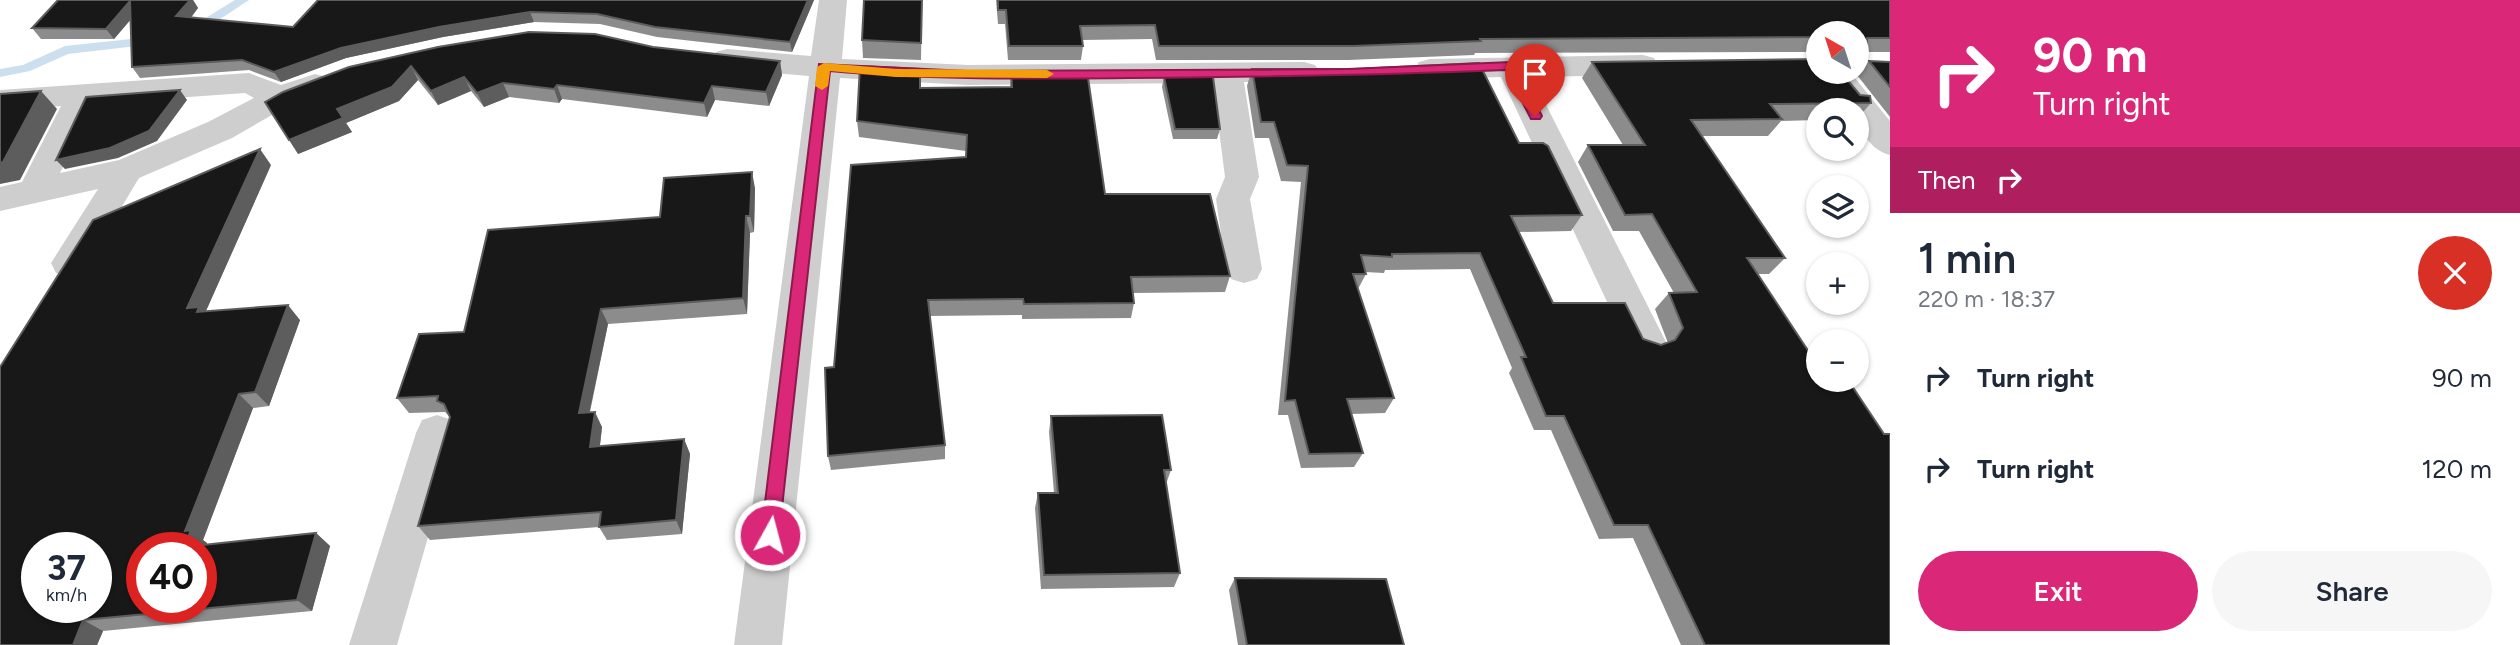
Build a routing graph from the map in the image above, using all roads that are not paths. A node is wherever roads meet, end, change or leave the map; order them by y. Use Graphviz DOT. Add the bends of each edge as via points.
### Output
graph roads {
  1 [pos="833,0"];
  2 [pos="697,55"];
  3 [pos="1679,65"];
  4 [pos="1511,66"];
  5 [pos="824,67"];
  6 [pos="347,71"];
  7 [pos="1402,71"];
  8 [pos="1227,72"];
  9 [pos="1335,73"];
  10 [pos="1835,84"];
  11 [pos="280,97"];
  12 [pos="0,100"];
  13 [pos="76,108"];
  14 [pos="1890,145"];
  15 [pos="127,170"];
  16 [pos="34,191"];
  17 [pos="0,199"];
  18 [pos="1244,269"];
  19 [pos="51,292"];
  20 [pos="1646,342"];
  21 [pos="437,433"];
  22 [pos="373,645"];
  23 [pos="758,645"];
  1 -- 5 [label="street"];
  2 -- 5 [label="street"];
  3 -- 4 [label="street"];
  4 -- 7 [label="street"];
  4 -- 20 [label="street"];
  5 -- 8 [label="street" via="968,75"];
  5 -- 23 [label="street"];
  6 -- 11 [label="street"];
  8 -- 9 [label="street"];
  8 -- 18 [label="street" via="1242,177 1233,199"];
  10 -- 14 [label="street"];
  11 -- 12 [label="street" via="243,71"];
  11 -- 15 [label="street" via="220,130"];
  13 -- 16 [label="street"];
  15 -- 16 [label="street"];
  15 -- 19 [label="street"];
  16 -- 17 [label="street"];
  21 -- 22 [label="street"];
}
